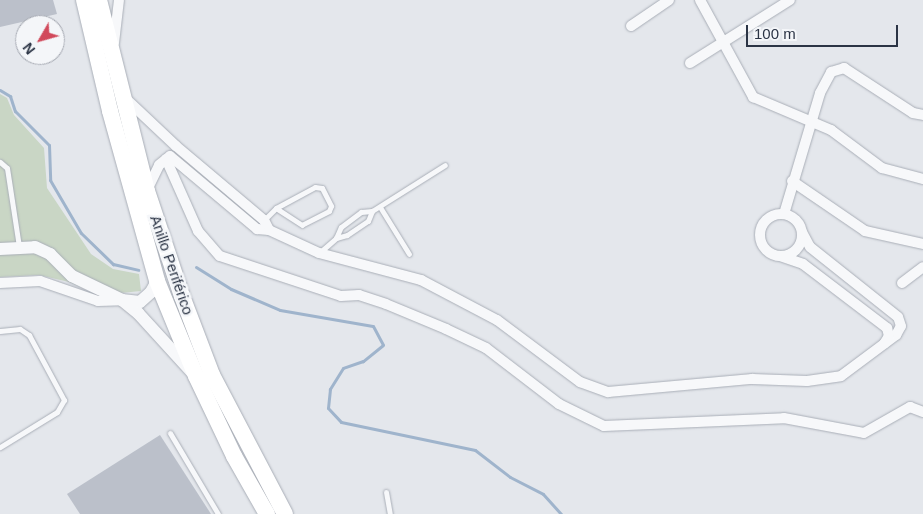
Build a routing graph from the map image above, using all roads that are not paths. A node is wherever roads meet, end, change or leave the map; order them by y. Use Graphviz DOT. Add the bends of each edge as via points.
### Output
graph roads {
  1 [pos="84,0"];
  2 [pos="100,0"];
  3 [pos="119,0"];
  4 [pos="669,0"];
  5 [pos="700,0"];
  6 [pos="790,0"];
  7 [pos="631,26"];
  8 [pos="724,41"];
  9 [pos="112,56"];
  10 [pos="690,63"];
  11 [pos="122,94"];
  12 [pos="923,115"];
  13 [pos="814,120"];
  14 [pos="176,146"];
  15 [pos="168,157"];
  16 [pos="0,162"];
  17 [pos="445,165"];
  18 [pos="923,179"];
  19 [pos="792,182"];
  20 [pos="147,191"];
  21 [pos="380,207"];
  22 [pos="276,208"];
  23 [pos="372,212"];
  24 [pos="784,214"];
  25 [pos="264,220"];
  26 [pos="269,230"];
  27 [pos="802,232"];
  28 [pos="336,238"];
  29 [pos="923,244"];
  30 [pos="20,246"];
  31 [pos="0,250"];
  32 [pos="319,253"];
  33 [pos="409,254"];
  34 [pos="780,256"];
  35 [pos="923,268"];
  36 [pos="157,281"];
  37 [pos="0,283"];
  38 [pos="902,283"];
  39 [pos="122,300"];
  40 [pos="0,330"];
  41 [pos="884,345"];
  42 [pos="196,376"];
  43 [pos="923,412"];
  44 [pos="170,433"];
  45 [pos="0,447"];
  46 [pos="386,492"];
  47 [pos="218,514"];
  48 [pos="267,514"];
  49 [pos="285,514"];
  50 [pos="390,514"];
  1 -- 36 [label="highway, Anillo Periférico" via="110,111"];
  2 -- 9 [label="highway, Anillo Periférico"];
  3 -- 9 [label="street"];
  4 -- 7 [label="street"];
  5 -- 8 [label="street"];
  6 -- 8 [label="street"];
  8 -- 10 [label="street"];
  8 -- 13 [label="street" via="753,97"];
  9 -- 11 [label="highway, Anillo Periférico"];
  11 -- 14 [label="street"];
  11 -- 20 [label="highway, Anillo Periférico"];
  12 -- 13 [label="street" via="913,113 844,68 831,72 820,92"];
  13 -- 18 [label="street" via="882,168"];
  13 -- 19 [label="street"];
  14 -- 15 [label="street"];
  14 -- 25 [label="street"];
  15 -- 20 [label="street" via="153,174"];
  15 -- 26 [label="street" via="246,222 257,229"];
  15 -- 43 [label="street" via="198,231 220,256 341,296 359,295 446,329 486,348 560,404 604,426 784,418 864,432 910,407"];
  16 -- 30 [label="lane" via="7,168"];
  17 -- 21 [label="lane"];
  19 -- 24 [label="street"];
  19 -- 29 [label="street" via="865,231"];
  20 -- 49 [label="highway, Anillo Periférico" via="212,375"];
  21 -- 23 [label="lane"];
  21 -- 33 [label="lane"];
  22 -- 22 [label="lane" via="319,186 331,206 329,212 302,225"];
  22 -- 25 [label="lane"];
  23 -- 28 [label="lane" via="368,222"];
  23 -- 28 [label="lane" via="361,212 341,227"];
  24 -- 27 [label="street" via="796,219"];
  24 -- 34 [label="street" via="771,216 760,232 767,251"];
  25 -- 26 [label="street"];
  26 -- 32 [label="street"];
  27 -- 34 [label="street" via="798,249"];
  27 -- 41 [label="street" via="810,247 898,317 901,326"];
  28 -- 32 [label="lane"];
  30 -- 31 [label="street"];
  30 -- 39 [label="street" via="35,247 50,254 72,276"];
  32 -- 41 [label="street" via="421,280 497,320 580,382 608,392 752,379 807,381 841,376"];
  34 -- 41 [label="street" via="803,264 887,328 889,336"];
  35 -- 38 [label="street"];
  36 -- 39 [label="street" via="140,302"];
  36 -- 42 [label="highway, Anillo Periférico"];
  37 -- 39 [label="street" via="40,281 98,301"];
  39 -- 42 [label="street" via="152,326"];
  40 -- 45 [label="lane" via="20,329 29,335 64,400 57,412"];
  42 -- 48 [label="highway, Anillo Periférico" via="234,456"];
  44 -- 47 [label="lane"];
  46 -- 50 [label="lane"];
}
